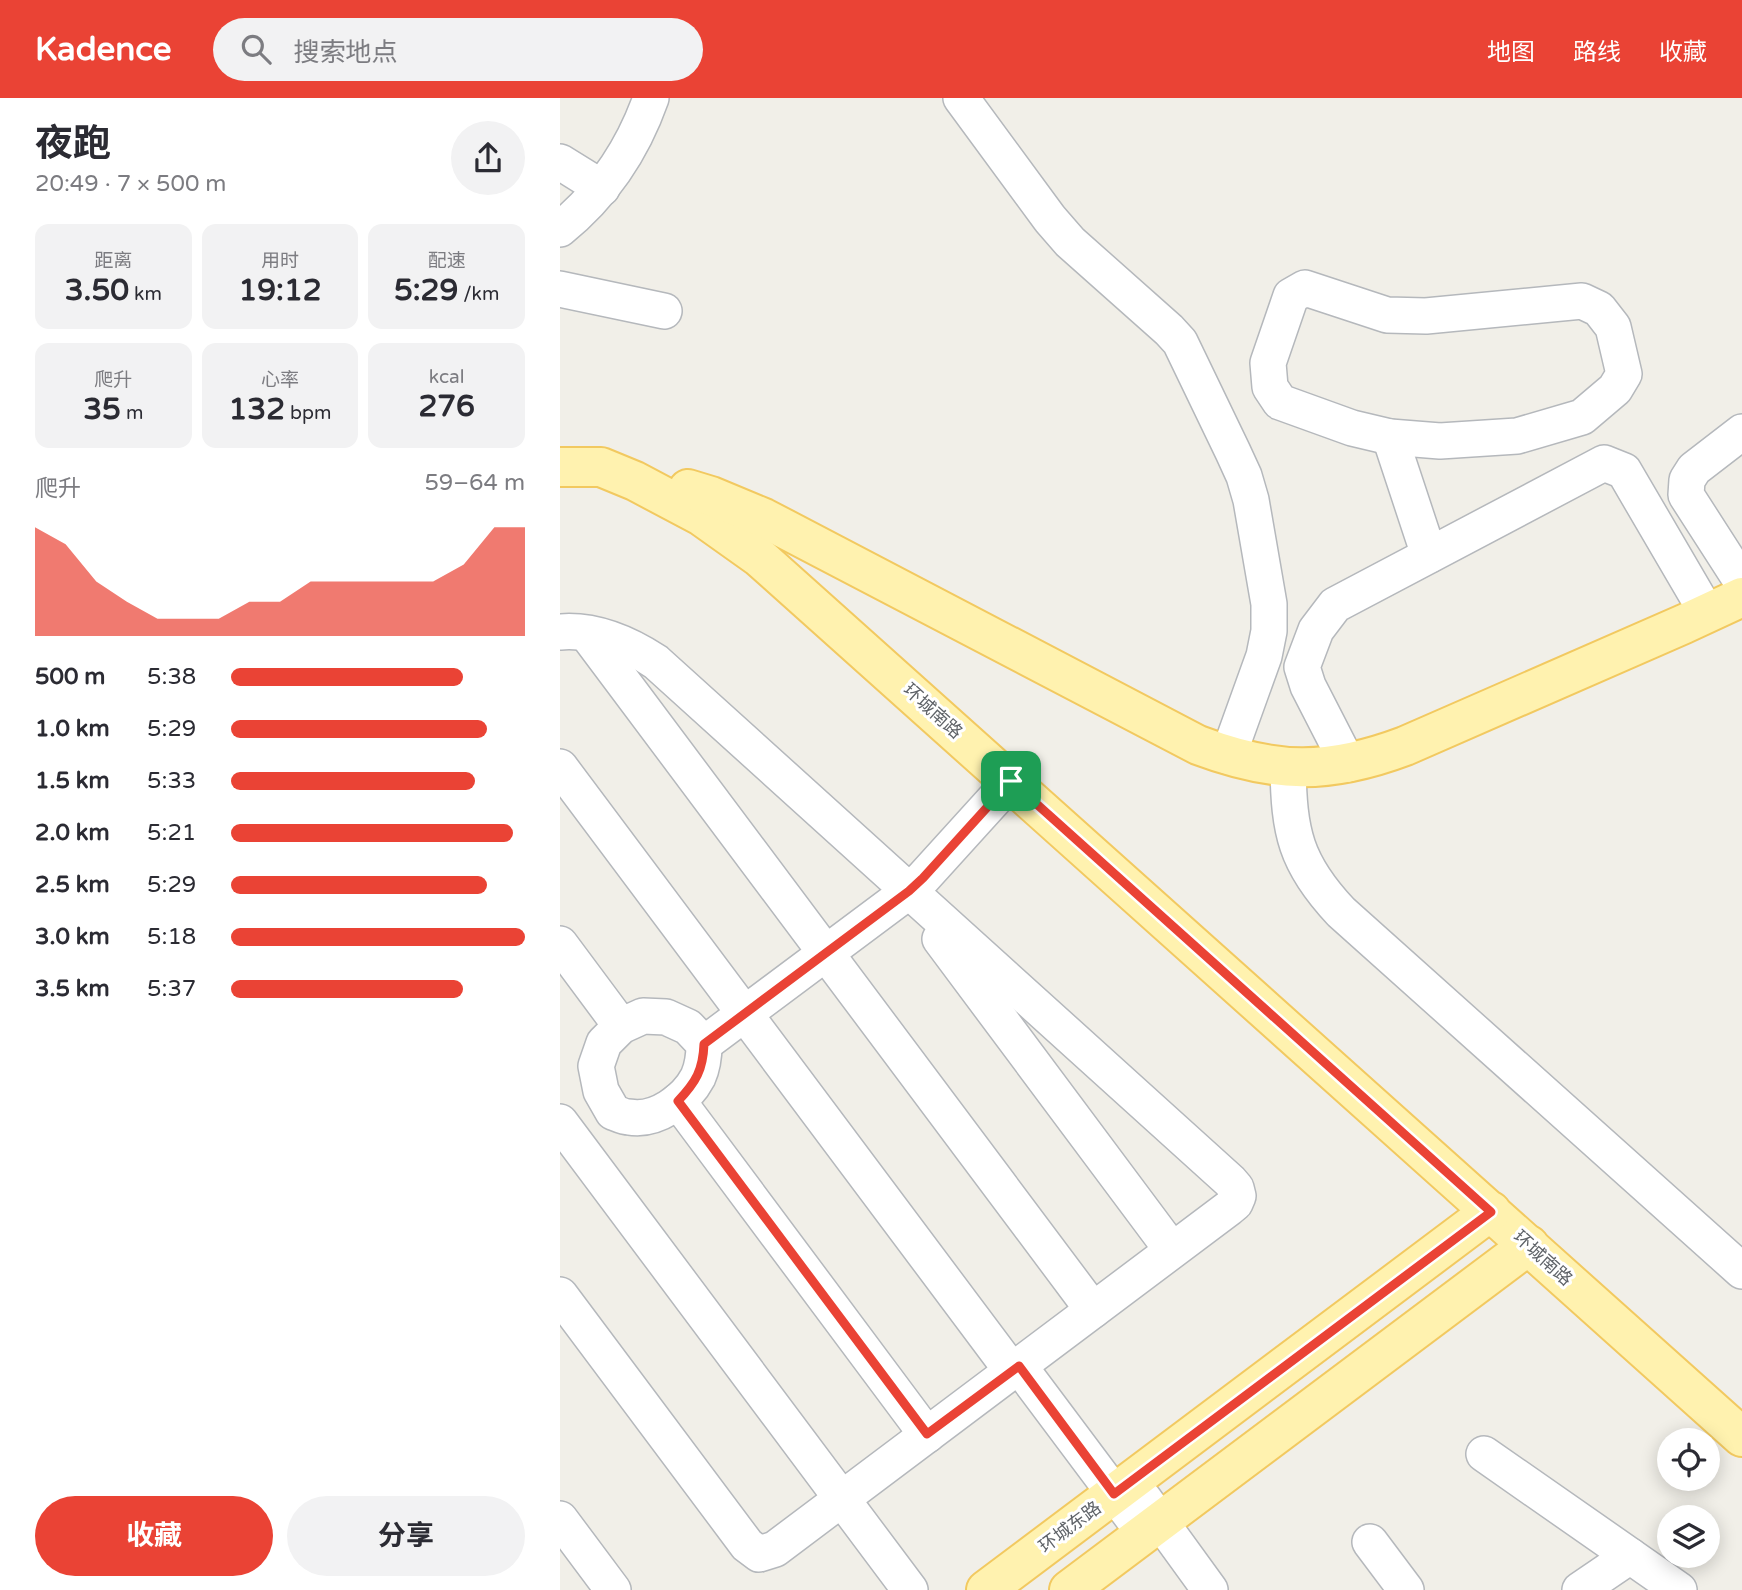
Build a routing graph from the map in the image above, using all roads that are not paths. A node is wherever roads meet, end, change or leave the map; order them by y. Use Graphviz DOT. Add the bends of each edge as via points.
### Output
graph roads {
  1 [pos="651,98"];
  2 [pos="961,98"];
  3 [pos="560,162"];
  4 [pos="601,188"];
  5 [pos="560,229"];
  6 [pos="560,289"];
  7 [pos="664,311"];
  8 [pos="1581,417"];
  9 [pos="1742,432"];
  10 [pos="1390,437"];
  11 [pos="1604,463"];
  12 [pos="560,467"];
  13 [pos="601,467"];
  14 [pos="815,544"];
  15 [pos="1429,555"];
  16 [pos="788,581"];
  17 [pos="1742,582"];
  18 [pos="1742,597"];
  19 [pos="1707,613"];
  20 [pos="573,633"];
  21 [pos="1228,756"];
  22 [pos="1348,764"];
  23 [pos="560,767"];
  24 [pos="1289,767"];
  25 [pos="1011,781"];
  26 [pos="907,892"];
  27 [pos="560,944"];
  28 [pos="826,953"];
  29 [pos="745,1014"];
  30 [pos="621,1026"];
  31 [pos="704,1044"];
  32 [pos="678,1101"];
  33 [pos="613,1112"];
  34 [pos="565,1139"];
  35 [pos="1491,1212"];
  36 [pos="1529,1245"];
  37 [pos="1172,1250"];
  38 [pos="1742,1271"];
  39 [pos="560,1295"];
  40 [pos="1093,1310"];
  41 [pos="1015,1368"];
  42 [pos="927,1434"];
  43 [pos="1742,1437"];
  44 [pos="1484,1454"];
  45 [pos="1123,1487"];
  46 [pos="842,1499"];
  47 [pos="560,1519"];
  48 [pos="1152,1527"];
  49 [pos="1370,1542"];
  50 [pos="1630,1556"];
  51 [pos="613,1590"];
  52 [pos="910,1590"];
  53 [pos="986,1590"];
  54 [pos="1069,1590"];
  55 [pos="1210,1590"];
  56 [pos="1406,1590"];
  57 [pos="1580,1590"];
  58 [pos="1679,1590"];
  1 -- 4 [label="street" via="621,161"];
  2 -- 21 [label="street" via="1070,242 1180,342 1234,452 1251,500 1269,604 1269,631"];
  3 -- 4 [label="street"];
  4 -- 5 [label="street"];
  6 -- 7 [label="street"];
  8 -- 10 [label="street" via="1517,436 1440,441"];
  8 -- 10 [label="street" via="1615,389 1624,374 1613,327 1599,309 1581,300 1413,316 1387,315 1305,288 1291,296 1268,363 1270,387 1280,402"];
  8 -- 11 [label="street"];
  9 -- 17 [label="street" via="1694,468 1686,480 1686,495"];
  10 -- 15 [label="street"];
  11 -- 15 [label="street"];
  11 -- 19 [label="street" via="1624,471"];
  12 -- 13 [label="main road, 环城南路"];
  13 -- 14 [label="main road" via="711,496"];
  13 -- 16 [label="main road, 环城南路" via="701,516"];
  14 -- 16 [label="main road" via="799,543 786,552 782,567"];
  14 -- 21 [label="main road" via="1198,745"];
  15 -- 22 [label="street" via="1335,605 1317,630 1302,667"];
  16 -- 25 [label="main road, 环城南路"];
  18 -- 19 [label="main road"];
  19 -- 22 [label="main road" via="1405,746"];
  20 -- 26 [label="street" via="614,639 656,662"];
  20 -- 28 [label="street"];
  21 -- 24 [label="main road"];
  22 -- 24 [label="main road"];
  23 -- 29 [label="street"];
  24 -- 38 [label="street" via="1295,841 1326,896"];
  25 -- 26 [label="street"];
  25 -- 35 [label="main road, 环城南路"];
  26 -- 28 [label="street"];
  26 -- 37 [label="street"];
  26 -- 37 [label="street" via="1236,1188 1235,1203"];
  27 -- 30 [label="street"];
  28 -- 29 [label="street"];
  28 -- 40 [label="street"];
  29 -- 31 [label="street"];
  29 -- 41 [label="street"];
  30 -- 31 [label="street" via="643,1016 666,1017 688,1027"];
  30 -- 33 [label="street" via="604,1042 596,1066 601,1091"];
  31 -- 32 [label="street" via="698,1076"];
  32 -- 33 [label="street" via="647,1117"];
  32 -- 42 [label="street"];
  33 -- 34 [label="street"];
  34 -- 46 [label="street"];
  35 -- 36 [label="main road, 环城南路"];
  35 -- 45 [label="main road, 环城东路"];
  36 -- 43 [label="main road, 环城南路"];
  36 -- 48 [label="main road"];
  37 -- 40 [label="street"];
  39 -- 46 [label="street" via="747,1545 759,1554 775,1549"];
  40 -- 41 [label="street"];
  41 -- 42 [label="street"];
  41 -- 45 [label="street"];
  42 -- 46 [label="street"];
  44 -- 50 [label="street"];
  45 -- 48 [label="street"];
  45 -- 53 [label="main road, 环城东路"];
  46 -- 52 [label="street"];
  47 -- 51 [label="street"];
  48 -- 54 [label="main road"];
  48 -- 55 [label="street"];
  49 -- 56 [label="street"];
  50 -- 57 [label="street"];
  50 -- 58 [label="street"];
}
